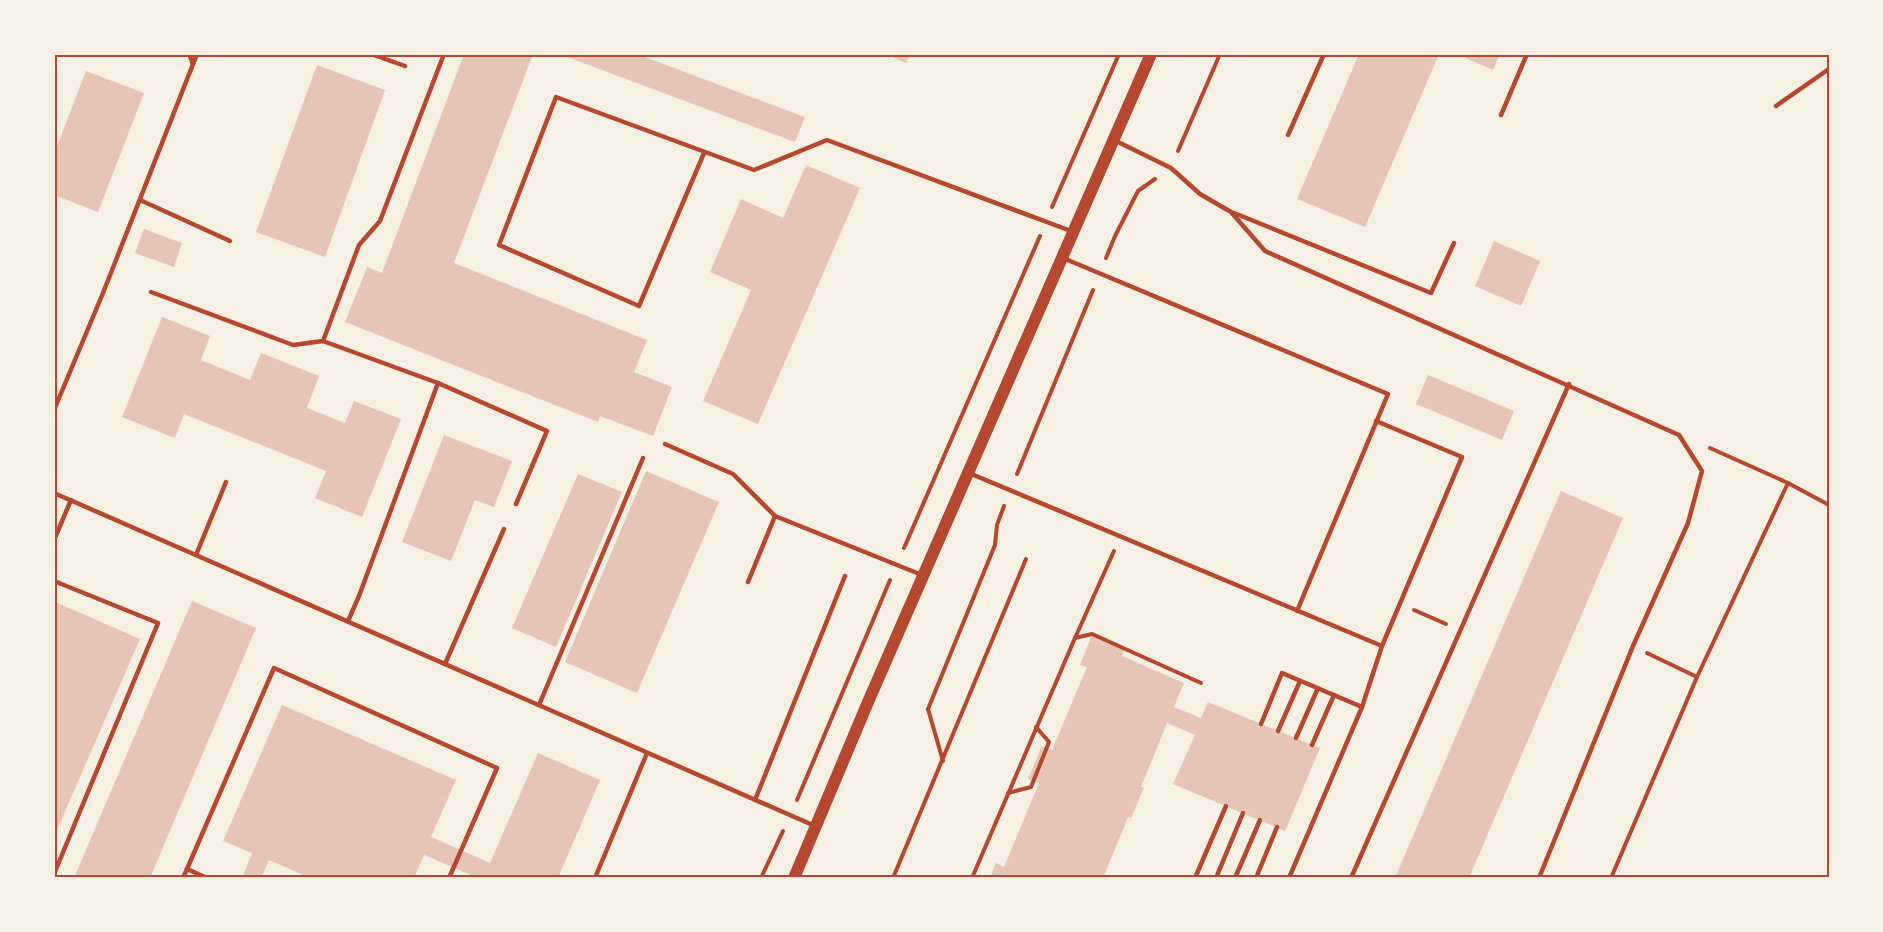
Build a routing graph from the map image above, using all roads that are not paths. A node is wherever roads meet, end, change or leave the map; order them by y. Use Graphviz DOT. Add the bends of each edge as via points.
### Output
graph roads {
  1 [pos="189,54"];
  2 [pos="197,54"];
  3 [pos="372,54"];
  4 [pos="444,54"];
  5 [pos="1151,54"];
  6 [pos="1324,54"];
  7 [pos="1527,54"];
  8 [pos="193,64"];
  9 [pos="405,66"];
  10 [pos="1829,69"];
  11 [pos="1776,106"];
  12 [pos="1501,115"];
  13 [pos="1288,135"];
  14 [pos="1113,140"];
  15 [pos="704,153"];
  16 [pos="140,200"];
  17 [pos="1231,212"];
  18 [pos="1074,232"];
  19 [pos="230,242"];
  20 [pos="1454,243"];
  21 [pos="1063,258"];
  22 [pos="151,292"];
  23 [pos="323,341"];
  24 [pos="438,383"];
  25 [pos="1569,384"];
  26 [pos="54,410"];
  27 [pos="1376,421"];
  28 [pos="665,444"];
  29 [pos="643,458"];
  30 [pos="969,473"];
  31 [pos="226,482"];
  32 [pos="54,493"];
  33 [pos="71,500"];
  34 [pos="516,504"];
  35 [pos="775,516"];
  36 [pos="504,529"];
  37 [pos="54,540"];
  38 [pos="196,555"];
  39 [pos="845,576"];
  40 [pos="924,576"];
  41 [pos="54,581"];
  42 [pos="748,582"];
  43 [pos="1297,610"];
  44 [pos="348,621"];
  45 [pos="1382,646"];
  46 [pos="445,664"];
  47 [pos="1300,681"];
  48 [pos="1318,688"];
  49 [pos="1334,695"];
  50 [pos="539,705"];
  51 [pos="1362,707"];
  52 [pos="1260,723"];
  53 [pos="1278,731"];
  54 [pos="1296,738"];
  55 [pos="1312,745"];
  56 [pos="647,753"];
  57 [pos="755,800"];
  58 [pos="1226,806"];
  59 [pos="1243,813"];
  60 [pos="1260,820"];
  61 [pos="816,826"];
  62 [pos="1277,827"];
  63 [pos="187,869"];
  64 [pos="54,874"];
  65 [pos="183,878"];
  66 [pos="207,878"];
  67 [pos="449,878"];
  68 [pos="595,878"];
  69 [pos="794,878"];
  70 [pos="1196,878"];
  71 [pos="1216,878"];
  72 [pos="1235,878"];
  73 [pos="1256,878"];
  74 [pos="1289,878"];
  75 [pos="1351,878"];
  76 [pos="1539,878"];
  1 -- 8 [label="lane"];
  2 -- 8 [label="lane"];
  3 -- 9 [label="lane"];
  4 -- 23 [label="lane" via="380,221 359,245"];
  5 -- 14 [label="main road"];
  6 -- 13 [label="lane"];
  7 -- 12 [label="lane"];
  8 -- 16 [label="lane"];
  10 -- 11 [label="lane"];
  14 -- 17 [label="lane" via="1171,168 1200,194"];
  14 -- 18 [label="main road"];
  15 -- 15 [label="lane" via="556,97 499,245 639,306"];
  15 -- 18 [label="lane" via="754,170 827,140"];
  16 -- 19 [label="lane"];
  16 -- 26 [label="lane"];
  17 -- 20 [label="lane" via="1431,293"];
  17 -- 25 [label="lane" via="1265,251"];
  18 -- 21 [label="main road"];
  21 -- 27 [label="lane" via="1388,393"];
  21 -- 30 [label="main road"];
  22 -- 23 [label="lane" via="293,345"];
  23 -- 24 [label="lane"];
  24 -- 34 [label="lane" via="547,431"];
  24 -- 44 [label="lane"];
  25 -- 75 [label="lane"];
  25 -- 76 [label="lane" via="1679,435 1702,471 1688,523 1633,646"];
  27 -- 43 [label="lane"];
  27 -- 45 [label="lane" via="1462,457"];
  28 -- 35 [label="lane" via="733,474"];
  29 -- 50 [label="lane"];
  30 -- 40 [label="main road"];
  30 -- 43 [label="lane"];
  31 -- 38 [label="lane"];
  32 -- 33 [label="lane"];
  33 -- 37 [label="lane"];
  33 -- 38 [label="lane"];
  35 -- 40 [label="lane"];
  35 -- 42 [label="lane"];
  36 -- 46 [label="lane"];
  38 -- 44 [label="lane"];
  39 -- 57 [label="lane"];
  40 -- 61 [label="main road"];
  41 -- 64 [label="lane" via="158,623"];
  43 -- 45 [label="lane"];
  44 -- 46 [label="lane"];
  45 -- 51 [label="lane"];
  46 -- 50 [label="lane"];
  47 -- 48 [label="lane"];
  47 -- 52 [label="lane" via="1281,673"];
  47 -- 53 [label="lane"];
  48 -- 49 [label="lane"];
  48 -- 54 [label="lane"];
  49 -- 51 [label="lane"];
  49 -- 55 [label="lane"];
  50 -- 56 [label="lane"];
  51 -- 74 [label="lane"];
  56 -- 57 [label="lane"];
  56 -- 68 [label="lane"];
  57 -- 61 [label="lane"];
  58 -- 70 [label="lane"];
  59 -- 71 [label="lane"];
  60 -- 72 [label="lane"];
  61 -- 69 [label="main road"];
  62 -- 73 [label="lane"];
  63 -- 65 [label="lane"];
  63 -- 66 [label="lane"];
  63 -- 67 [label="lane" via="274,668 496,768"];
}
